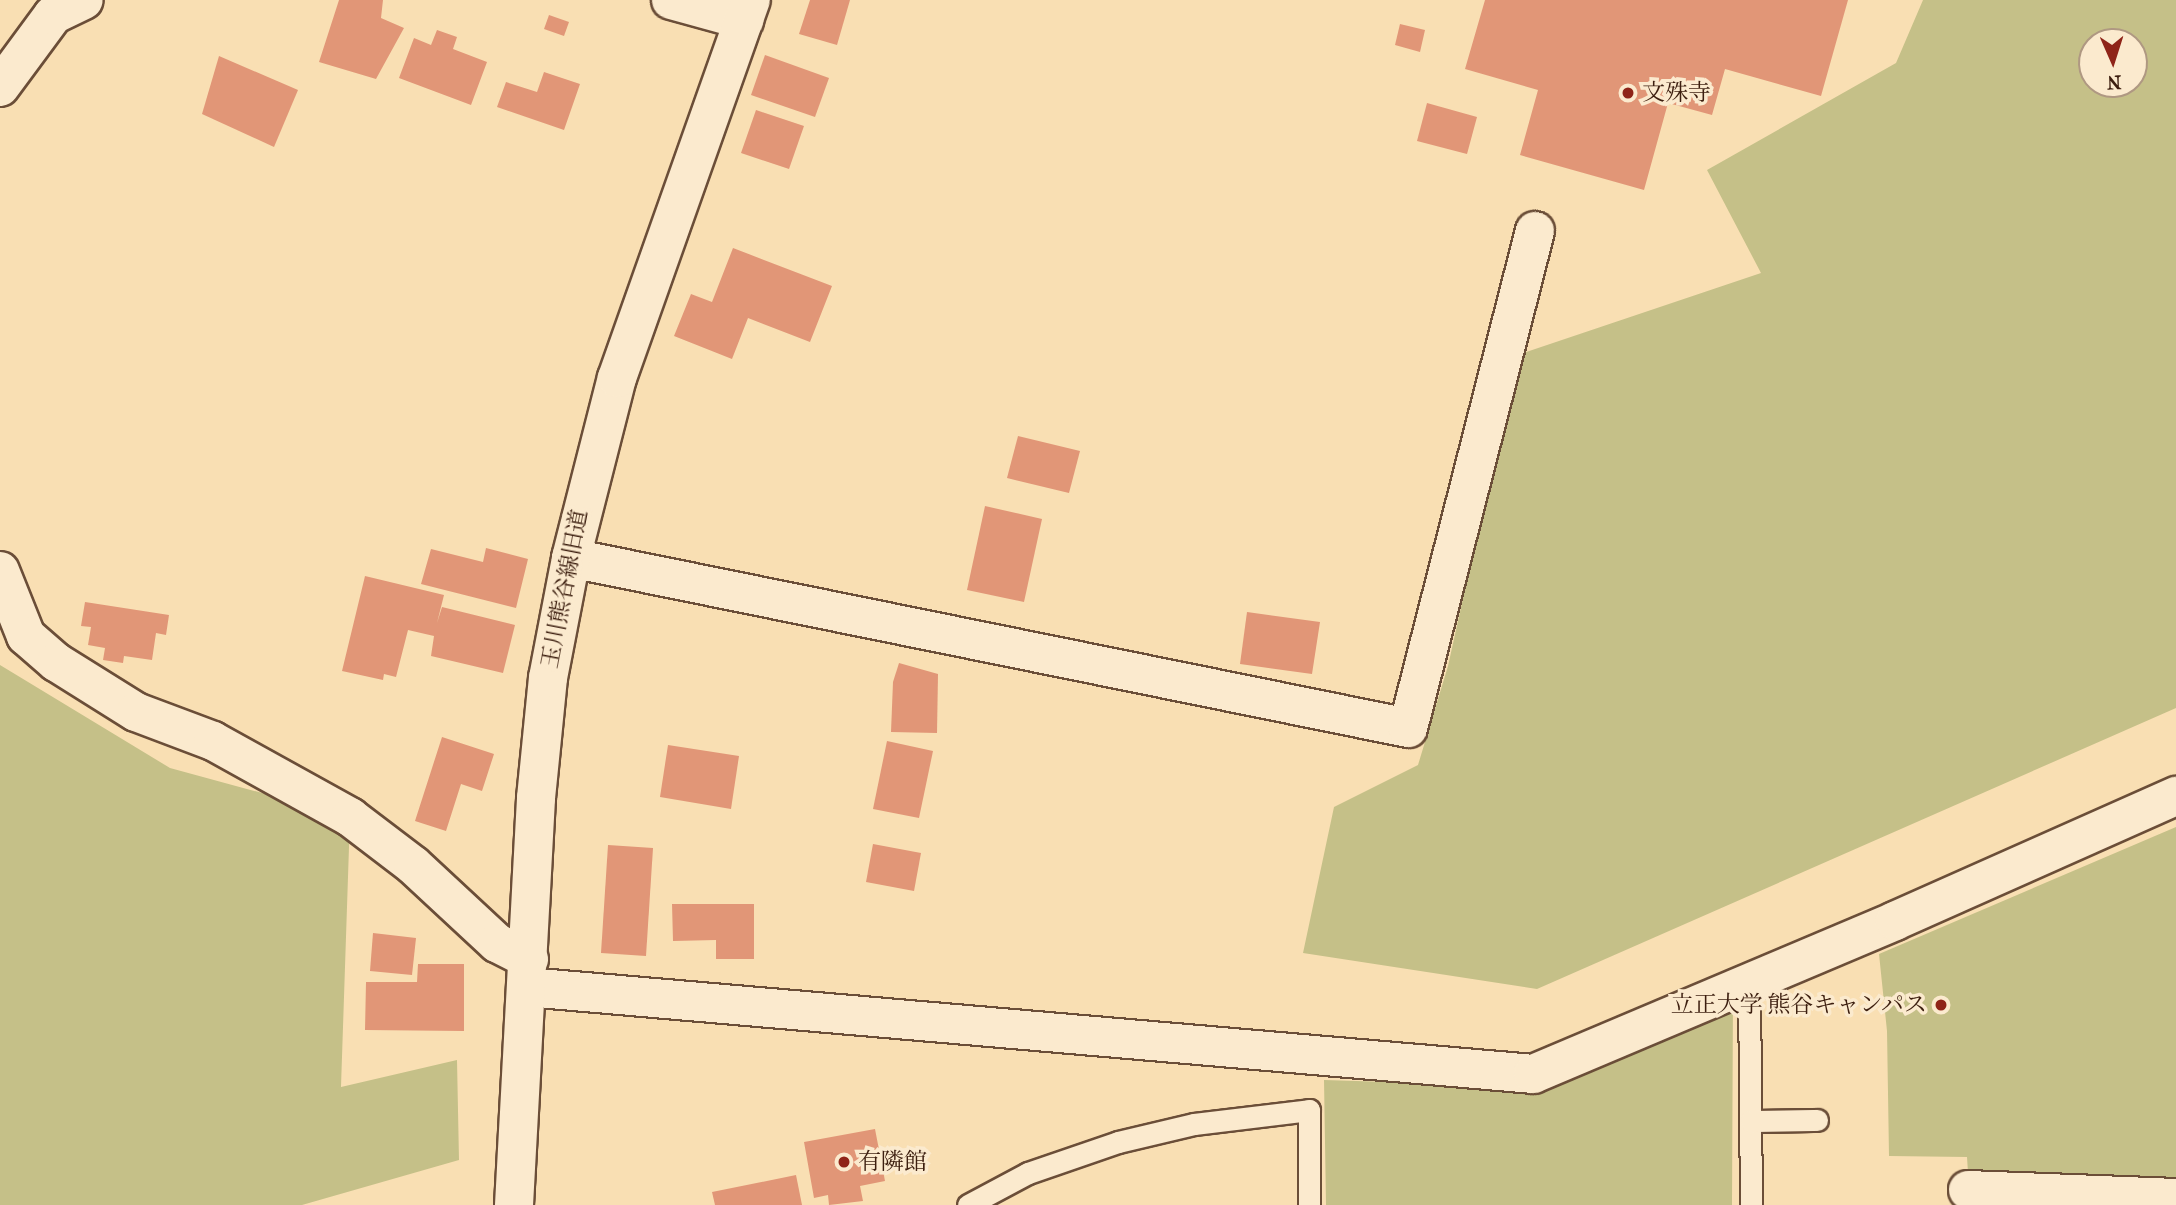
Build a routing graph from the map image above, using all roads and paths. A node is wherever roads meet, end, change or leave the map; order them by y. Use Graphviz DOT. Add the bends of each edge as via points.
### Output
graph roads {
  1 [pos="84,0"];
  2 [pos="671,0"];
  3 [pos="748,10"];
  4 [pos="0,87"];
  5 [pos="1535,230"];
  6 [pos="570,558"];
  7 [pos="0,571"];
  8 [pos="2176,796"];
  9 [pos="528,973"];
  10 [pos="1749,982"];
  11 [pos="1751,1121"];
  12 [pos="1817,1121"];
  13 [pos="1968,1190"];
  14 [pos="2176,1198"];
  15 [pos="514,1205"];
  16 [pos="968,1205"];
  17 [pos="1309,1205"];
  18 [pos="1751,1205"];
  1 -- 4 [label="street" via="53,15"];
  2 -- 3 [label="street"];
  3 -- 6 [label="street, 玉川熊谷線旧道" via="617,378"];
  5 -- 6 [label="street" via="1408,728"];
  6 -- 9 [label="street, 玉川熊谷線旧道" via="548,678 536,798"];
  7 -- 9 [label="street" via="26,636 56,662 136,712 213,741 350,817 413,865"];
  8 -- 10 [label="street"];
  9 -- 10 [label="street" via="1532,1074"];
  9 -- 15 [label="street, 玉川熊谷線旧道"];
  10 -- 11 [label="lane"];
  11 -- 12 [label="lane"];
  11 -- 18 [label="lane"];
  13 -- 14 [label="street"];
  16 -- 17 [label="lane" via="1028,1173 1118,1142 1194,1124 1309,1110"];
}
